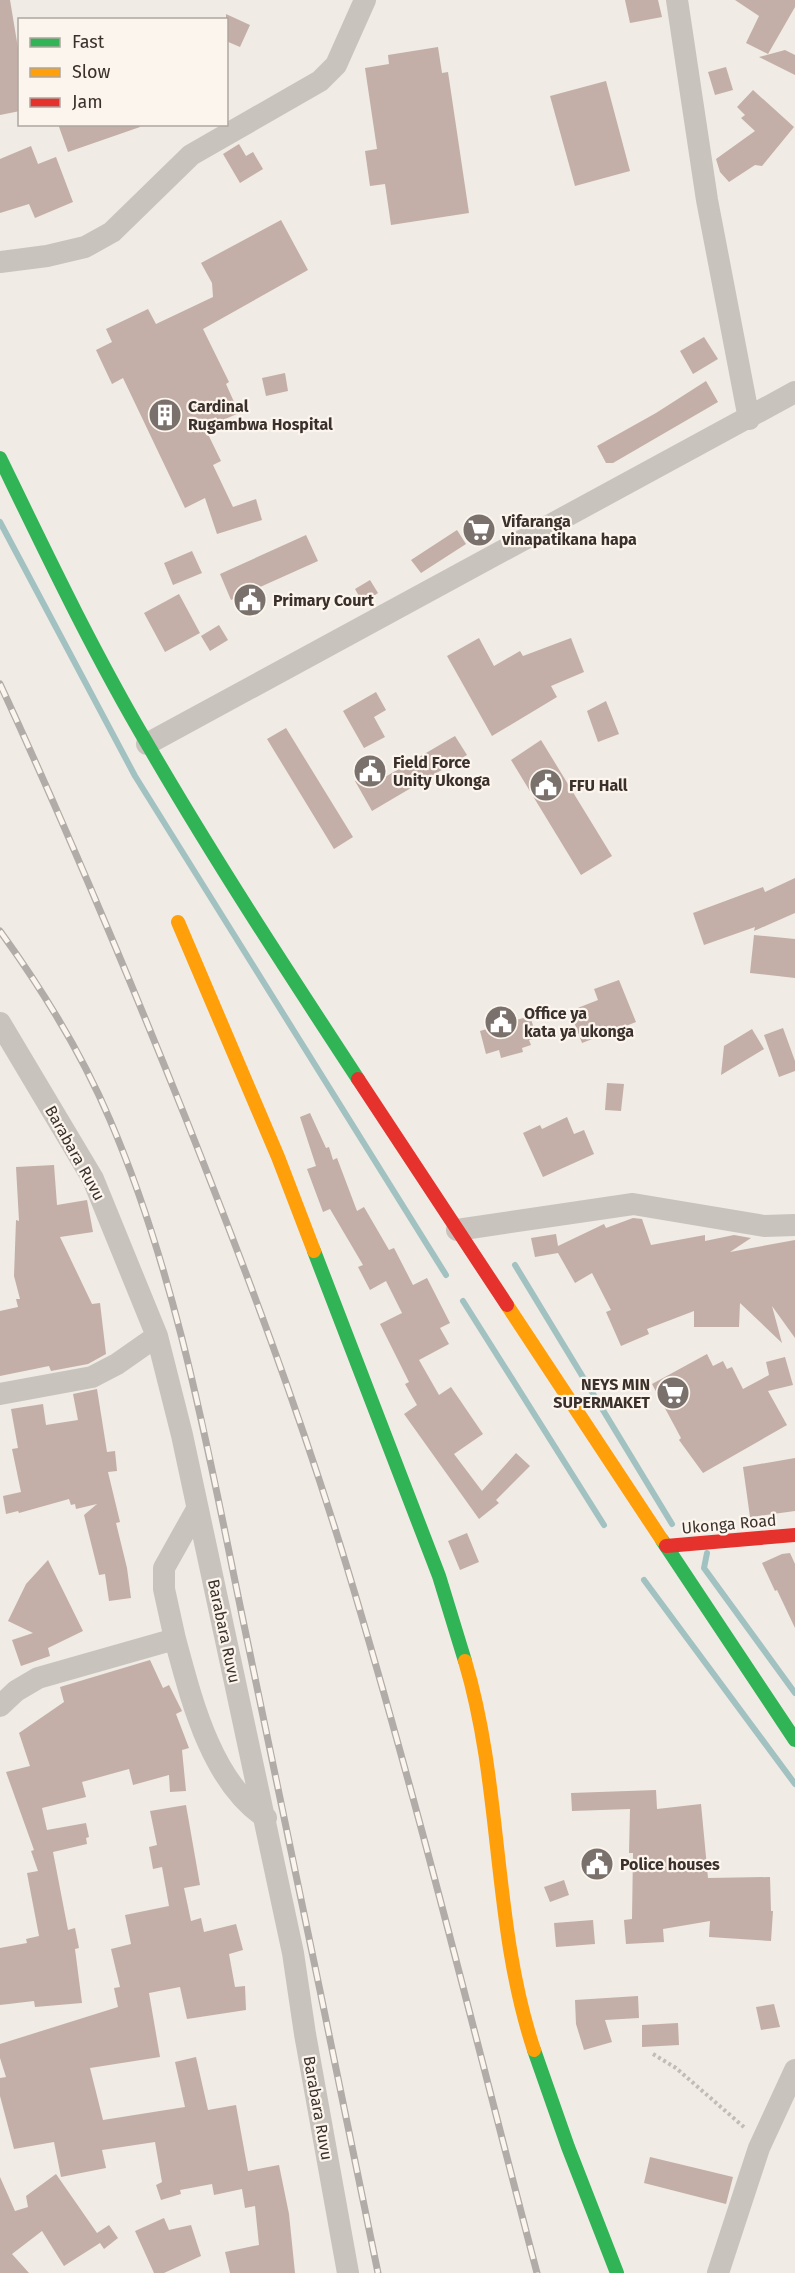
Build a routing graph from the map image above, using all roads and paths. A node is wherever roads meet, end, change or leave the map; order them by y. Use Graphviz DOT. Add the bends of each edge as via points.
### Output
graph roads {
  1 [pos="365,0"];
  2 [pos="677,0"];
  3 [pos="0,262"];
  4 [pos="795,392"];
  5 [pos="749,419"];
  6 [pos="0,458"];
  7 [pos="147,744"];
  8 [pos="178,922"];
  9 [pos="0,1023"];
  10 [pos="795,1225"];
  11 [pos="457,1230"];
  12 [pos="157,1336"];
  13 [pos="0,1394"];
  14 [pos="197,1509"];
  15 [pos="795,1535"];
  16 [pos="666,1546"];
  17 [pos="175,1639"];
  18 [pos="0,1706"];
  19 [pos="795,1740"];
  20 [pos="266,1818"];
  21 [pos="653,2054"];
  22 [pos="795,2070"];
  23 [pos="762,2141"];
  24 [pos="348,2273"];
  25 [pos="617,2273"];
  26 [pos="718,2273"];
  1 -- 3 [label="street" via="336,65 320,81 191,155 112,232 85,247"];
  2 -- 5 [label="street" via="707,200"];
  4 -- 5 [label="street"];
  5 -- 7 [label="street"];
  6 -- 7 [label="street" via="70,603"];
  7 -- 11 [label="street" via="258,926"];
  8 -- 25 [label="street" via="278,1157 439,1576 471,1682 488,1772 512,1965 533,2046"];
  9 -- 12 [label="street, Barabara Ruvu" via="93,1179"];
  10 -- 11 [label="street" via="764,1226 633,1204"];
  11 -- 16 [label="street"];
  12 -- 13 [label="street" via="92,1377"];
  12 -- 14 [label="street, Barabara Ruvu"];
  14 -- 17 [label="street" via="164,1568 164,1589"];
  14 -- 20 [label="street, Barabara Ruvu"];
  15 -- 16 [label="street, Ukonga Road"];
  16 -- 19 [label="street"];
  17 -- 18 [label="street" via="38,1678"];
  17 -- 20 [label="street" via="194,1711 217,1760 249,1807"];
  20 -- 24 [label="street, Barabara Ruvu"];
  21 -- 23 [label="path" via="676,2068"];
  22 -- 23 [label="street"];
  23 -- 26 [label="street"];
}
